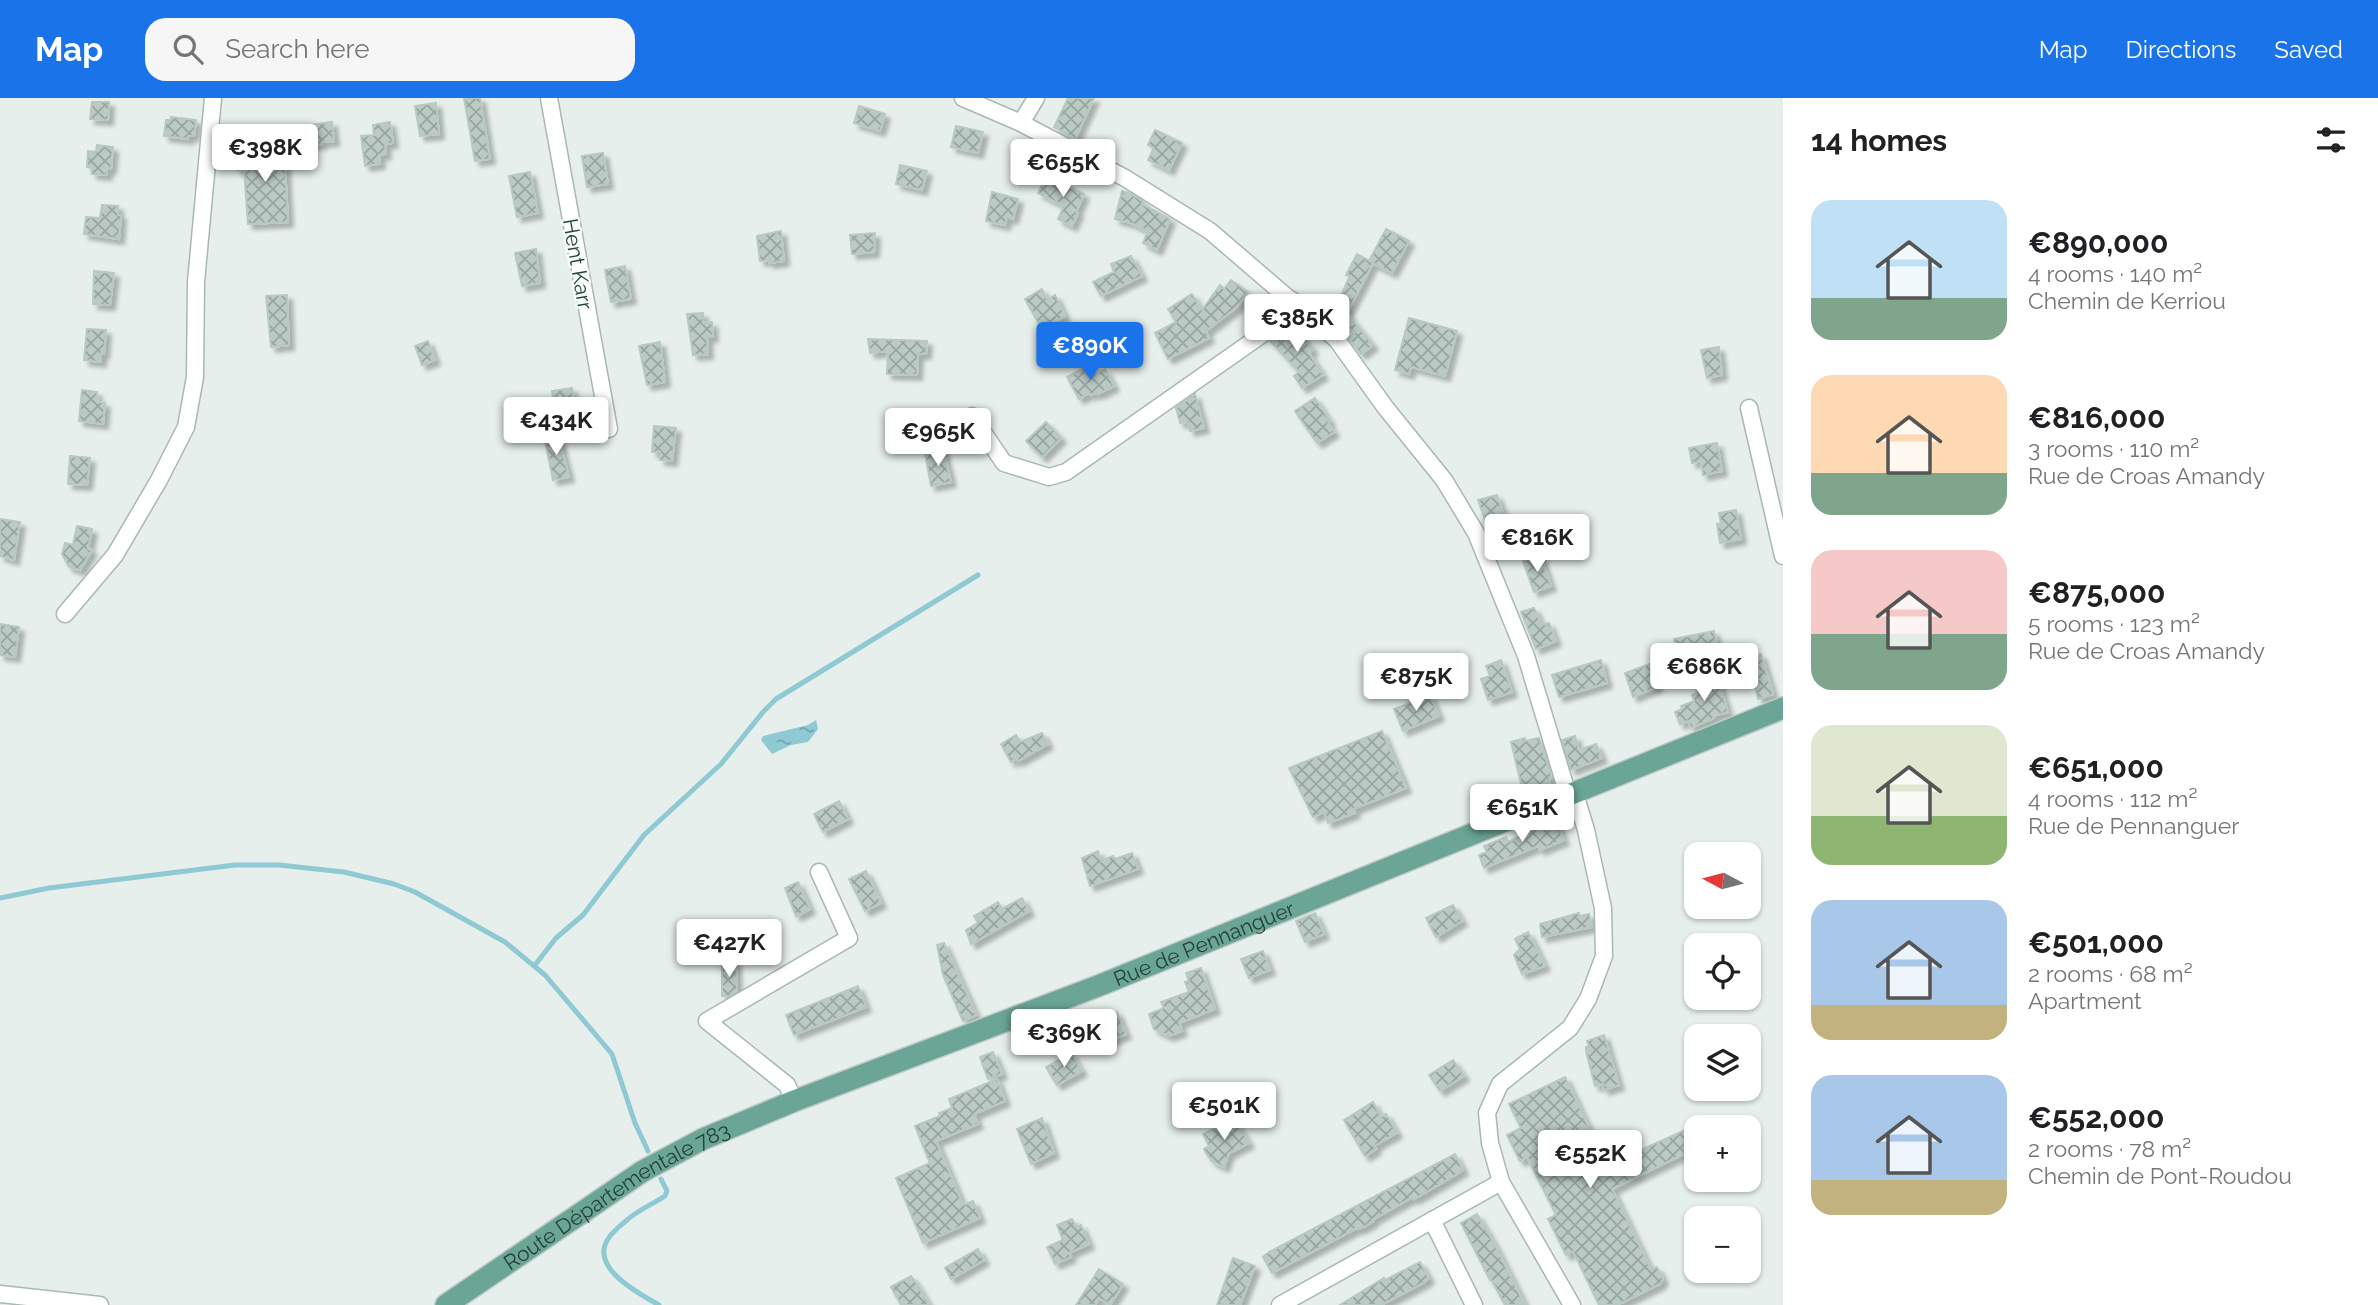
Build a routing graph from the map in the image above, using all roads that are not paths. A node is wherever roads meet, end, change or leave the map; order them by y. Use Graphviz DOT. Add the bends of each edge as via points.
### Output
graph roads {
  1 [pos="213,98"];
  2 [pos="549,98"];
  3 [pos="963,98"];
  4 [pos="1036,98"];
  5 [pos="1021,124"];
  6 [pos="1292,300"];
  7 [pos="1749,408"];
  8 [pos="972,416"];
  9 [pos="608,429"];
  10 [pos="1783,556"];
  11 [pos="65,614"];
  12 [pos="1783,708"];
  13 [pos="1570,793"];
  14 [pos="819,872"];
  15 [pos="794,1101"];
  16 [pos="1502,1182"];
  17 [pos="1432,1220"];
  18 [pos="0,1294"];
  19 [pos="1468,1303"];
  20 [pos="100,1305"];
  21 [pos="446,1305"];
  22 [pos="1280,1305"];
  23 [pos="1572,1305"];
  1 -- 11 [label="street" via="196,282 195,377 186,427 115,555"];
  2 -- 9 [label="street, Hent Karr"];
  3 -- 5 [label="street"];
  4 -- 5 [label="street"];
  5 -- 6 [label="street" via="1125,178 1210,231"];
  6 -- 8 [label="street" via="1267,331 1066,472 1049,477 1004,463"];
  6 -- 13 [label="street" via="1337,340 1444,480 1476,533 1526,656"];
  7 -- 10 [label="street"];
  12 -- 13 [label="main road, Rue de Pennanguer"];
  13 -- 15 [label="main road, Rue de Pennanguer" via="1098,986"];
  13 -- 16 [label="street" via="1586,830 1603,908 1604,956 1588,999 1570,1028 1500,1084 1487,1113"];
  14 -- 15 [label="street" via="849,938 707,1021 787,1085"];
  15 -- 21 [label="main road, Route Départementale 783" via="703,1139 643,1171"];
  16 -- 17 [label="street"];
  16 -- 23 [label="street"];
  17 -- 19 [label="street"];
  17 -- 22 [label="street"];
  18 -- 20 [label="street"];
}
